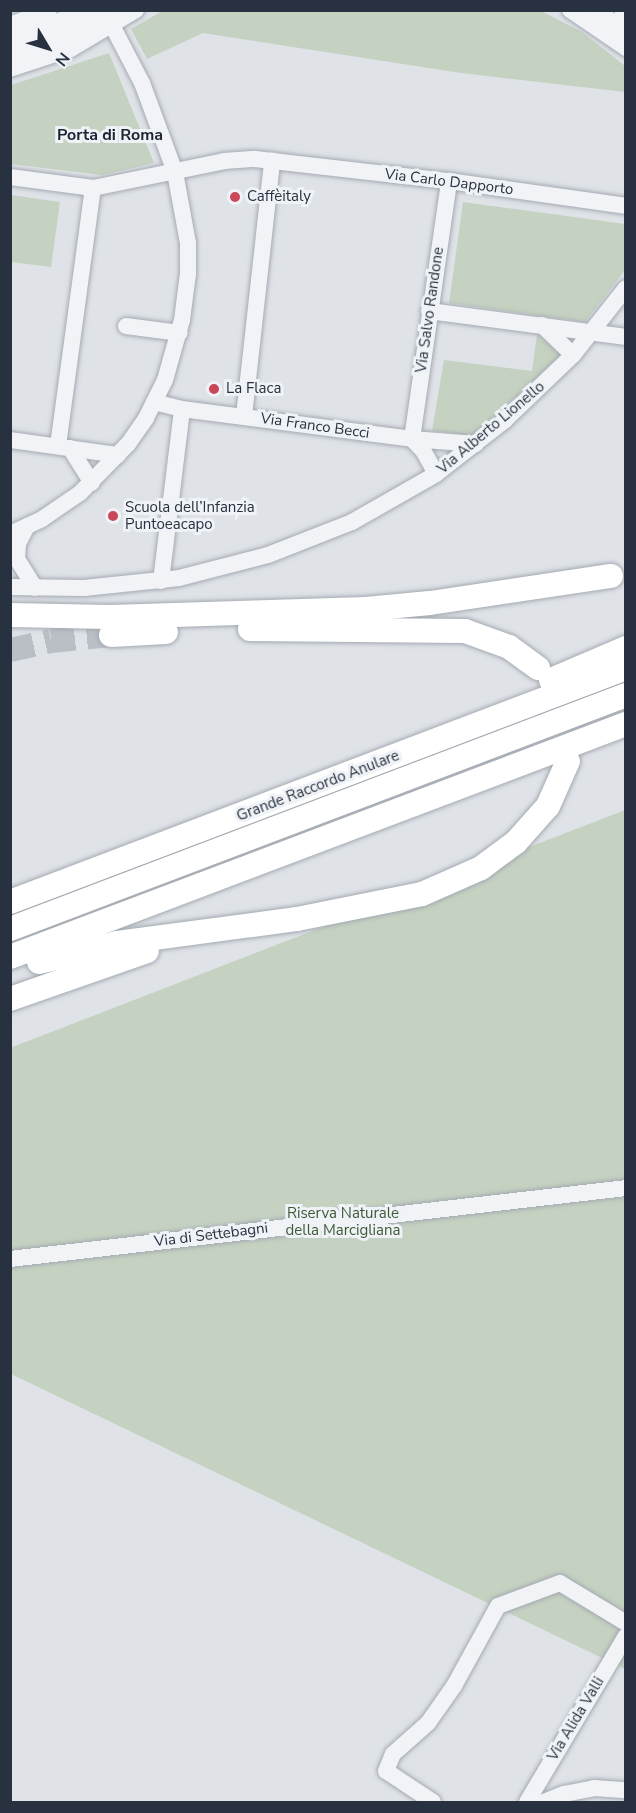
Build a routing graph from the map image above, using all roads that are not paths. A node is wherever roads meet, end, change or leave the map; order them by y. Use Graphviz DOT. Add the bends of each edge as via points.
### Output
graph roads {
  1 [pos="49,10"];
  2 [pos="82,10"];
  3 [pos="136,10"];
  4 [pos="581,12"];
  5 [pos="108,15"];
  6 [pos="10,25"];
  7 [pos="626,31"];
  8 [pos="10,39"];
  9 [pos="626,48"];
  10 [pos="10,54"];
  11 [pos="10,69"];
  12 [pos="272,161"];
  13 [pos="175,172"];
  14 [pos="10,177"];
  15 [pos="449,182"];
  16 [pos="93,188"];
  17 [pos="626,206"];
  18 [pos="623,297"];
  19 [pos="429,311"];
  20 [pos="542,325"];
  21 [pos="126,326"];
  22 [pos="180,333"];
  23 [pos="591,333"];
  24 [pos="626,337"];
  25 [pos="573,355"];
  26 [pos="154,402"];
  27 [pos="182,409"];
  28 [pos="244,416"];
  29 [pos="412,439"];
  30 [pos="10,440"];
  31 [pos="476,444"];
  32 [pos="64,447"];
  33 [pos="118,455"];
  34 [pos="436,474"];
  35 [pos="92,483"];
  36 [pos="27,526"];
  37 [pos="10,534"];
  38 [pos="618,574"];
  39 [pos="161,581"];
  40 [pos="10,587"];
  41 [pos="35,588"];
  42 [pos="10,615"];
  43 [pos="250,629"];
  44 [pos="111,635"];
  45 [pos="626,648"];
  46 [pos="538,668"];
  47 [pos="626,668"];
  48 [pos="626,695"];
  49 [pos="626,724"];
  50 [pos="568,761"];
  51 [pos="266,806"];
  52 [pos="10,902"];
  53 [pos="266,924"];
  54 [pos="10,929"];
  55 [pos="10,957"];
  56 [pos="10,971"];
  57 [pos="10,999"];
  58 [pos="626,1188"];
  59 [pos="10,1259"];
  60 [pos="626,1623"];
  61 [pos="626,1636"];
  62 [pos="626,1790"];
  63 [pos="433,1803"];
  64 [pos="527,1803"];
  65 [pos="544,1803"];
  1 -- 6 [label="street"];
  2 -- 8 [label="street"];
  3 -- 5 [label="street"];
  4 -- 7 [label="street"];
  4 -- 9 [label="street"];
  5 -- 10 [label="street" via="61,37"];
  5 -- 11 [label="street" via="58,54"];
  5 -- 13 [label="street" via="149,98"];
  12 -- 13 [label="street, Via Carlo Dapporto" via="233,160"];
  12 -- 15 [label="street, Via Carlo Dapporto"];
  12 -- 28 [label="street"];
  13 -- 16 [label="street, Via Carlo Dapporto"];
  13 -- 22 [label="street" via="188,254"];
  14 -- 16 [label="street, Via Carlo Dapporto"];
  15 -- 17 [label="street, Via Carlo Dapporto"];
  15 -- 19 [label="street, Via Salvo Randone"];
  16 -- 32 [label="street"];
  18 -- 23 [label="street, Via Alberto Lionello"];
  19 -- 20 [label="street"];
  19 -- 29 [label="street, Via Salvo Randone"];
  20 -- 23 [label="street"];
  20 -- 25 [label="street"];
  21 -- 22 [label="street"];
  22 -- 26 [label="street"];
  23 -- 24 [label="street"];
  23 -- 25 [label="street, Via Alberto Lionello"];
  25 -- 31 [label="street, Via Alberto Lionello"];
  26 -- 27 [label="street, Via Franco Becci"];
  26 -- 33 [label="street"];
  27 -- 28 [label="street, Via Franco Becci"];
  27 -- 39 [label="street"];
  28 -- 29 [label="street, Via Franco Becci"];
  29 -- 31 [label="street, Via Franco Becci"];
  29 -- 34 [label="street"];
  30 -- 32 [label="street"];
  31 -- 34 [label="street, Via Alberto Lionello"];
  32 -- 33 [label="street"];
  32 -- 35 [label="street"];
  33 -- 35 [label="street"];
  34 -- 39 [label="street, Via Alberto Lionello" via="366,515 313,539 222,568"];
  35 -- 36 [label="street"];
  36 -- 37 [label="street"];
  36 -- 41 [label="street" via="18,544 17,559"];
  38 -- 42 [label="highway" via="366,609 120,617"];
  38 -- 43 [label="highway" via="500,604 350,623"];
  39 -- 41 [label="street, Via Alberto Lionello"];
  40 -- 41 [label="street, Via Alberto Lionello"];
  43 -- 44 [label="highway"];
  43 -- 46 [label="highway" via="465,631 509,646"];
  45 -- 51 [label="highway" via="359,755"];
  47 -- 51 [label="highway, Grande Raccordo Anulare"];
  48 -- 54 [label="highway, Grande Raccordo Anulare"];
  49 -- 55 [label="highway"];
  50 -- 53 [label="highway" via="557,790 539,818 510,848 481,868 410,898"];
  51 -- 52 [label="highway, Grande Raccordo Anulare"];
  53 -- 56 [label="highway" via="108,944"];
  53 -- 57 [label="highway" via="134,954"];
  58 -- 59 [label="street, Via di Settebagni"];
  60 -- 63 [label="street" via="560,1583 498,1606 454,1686 428,1723 393,1754 386,1771"];
  61 -- 64 [label="street, Via Alida Valli"];
  62 -- 65 [label="street" via="594,1788"];
}
